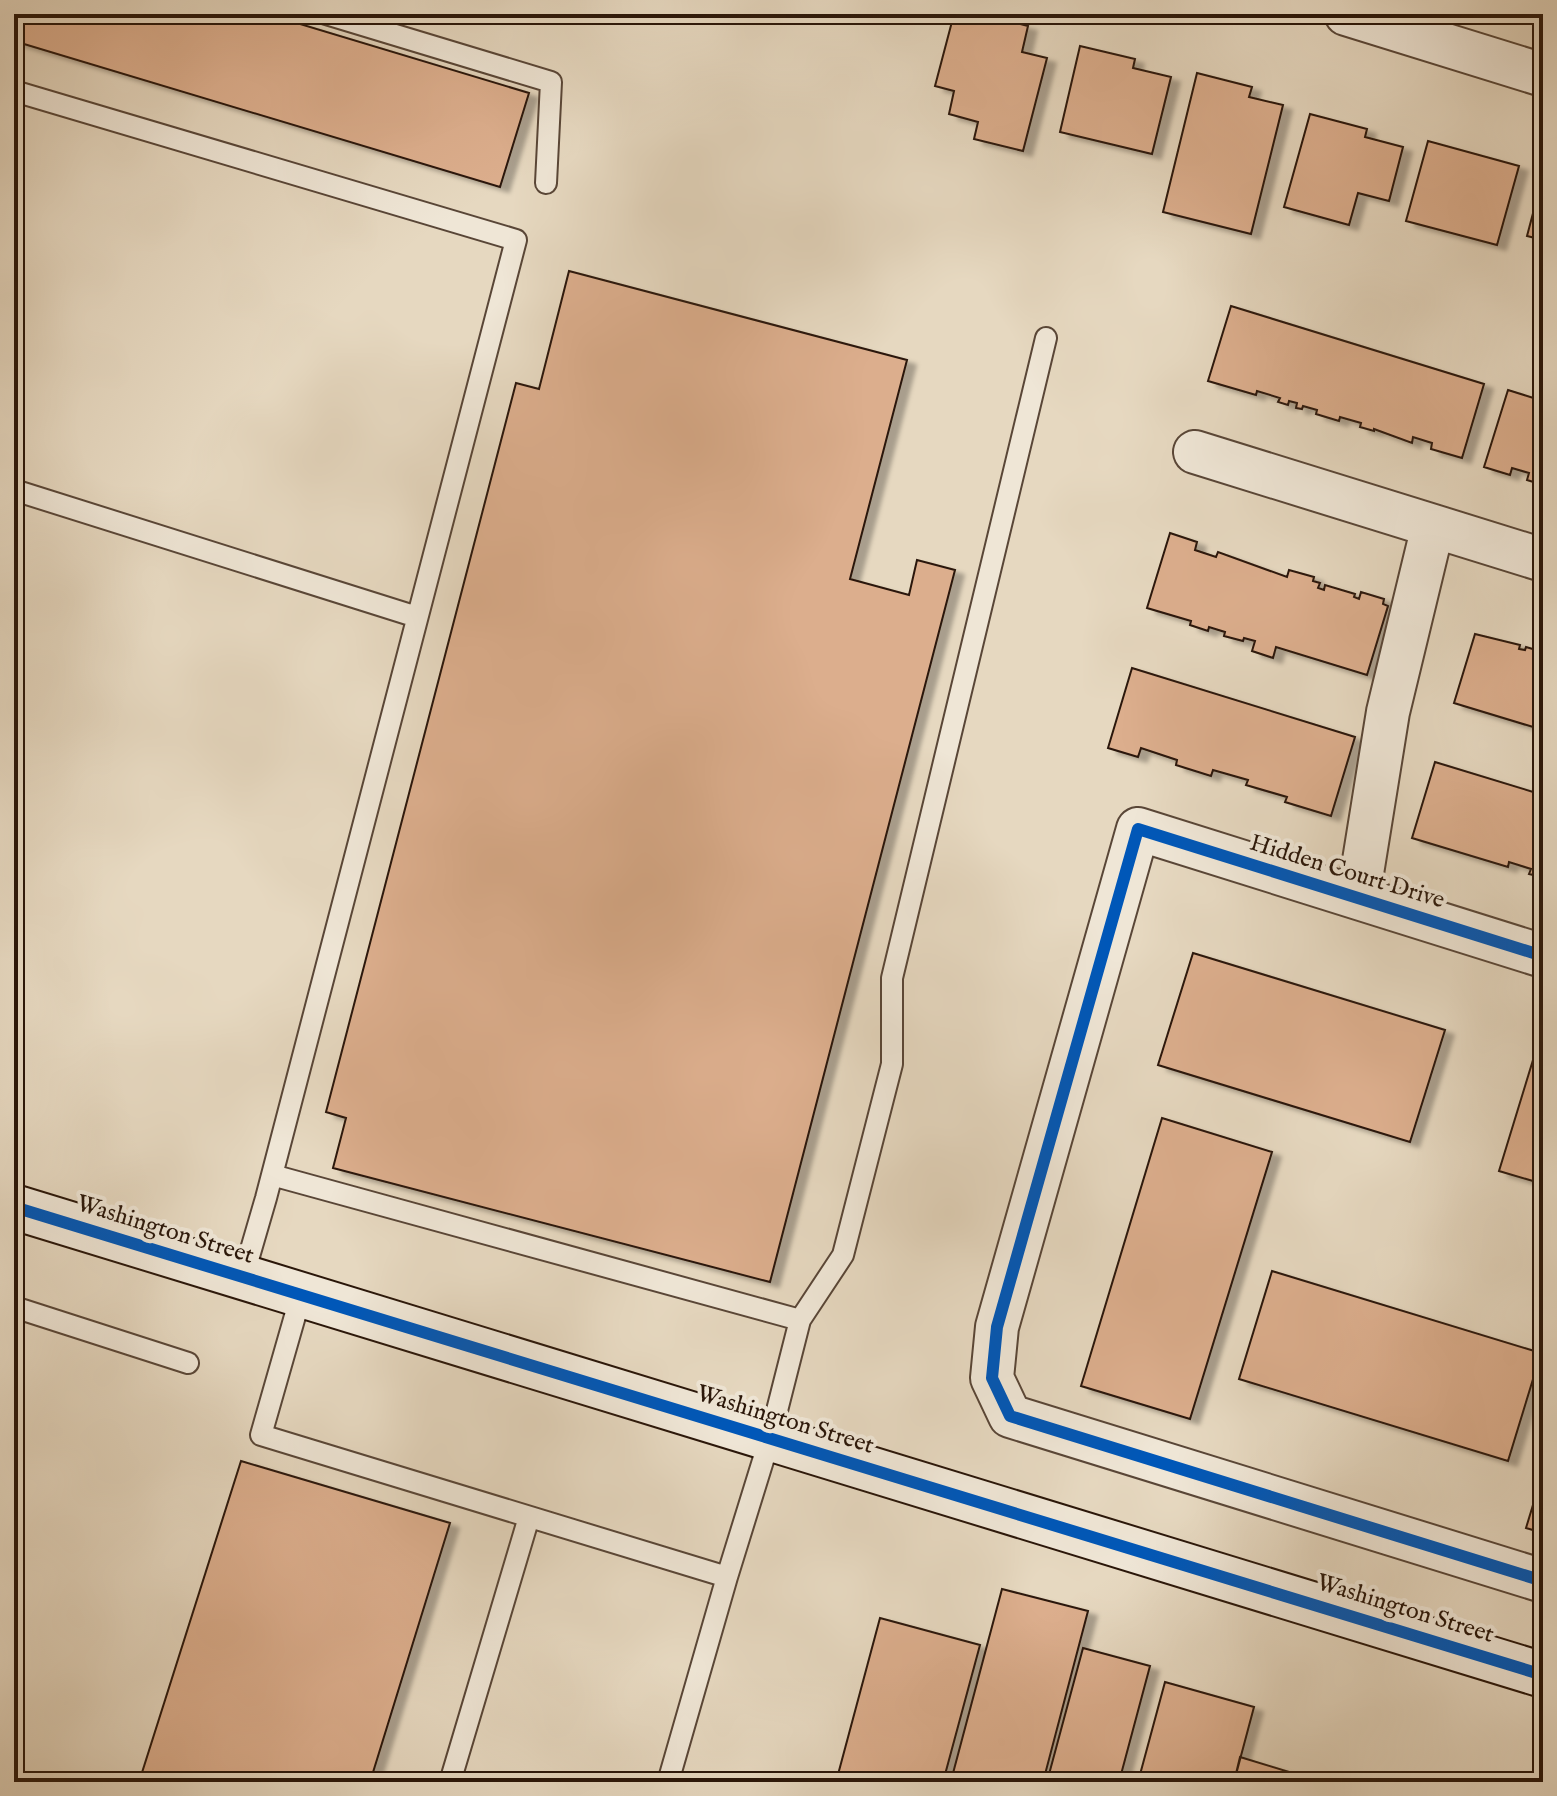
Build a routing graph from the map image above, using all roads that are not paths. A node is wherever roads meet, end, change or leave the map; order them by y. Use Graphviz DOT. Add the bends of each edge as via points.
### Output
graph roads {
  1 [pos="326,14"];
  2 [pos="1346,14"];
  3 [pos="1543,75"];
  4 [pos="14,91"];
  5 [pos="546,183"];
  6 [pos="1046,338"];
  7 [pos="1195,452"];
  8 [pos="14,490"];
  9 [pos="1433,526"];
  10 [pos="1543,560"];
  11 [pos="417,617"];
  12 [pos="1358,898"];
  13 [pos="1543,956"];
  14 [pos="272,1175"];
  15 [pos="14,1207"];
  16 [pos="243,1277"];
  17 [pos="301,1295"];
  18 [pos="14,1307"];
  19 [pos="800,1320"];
  20 [pos="188,1363"];
  21 [pos="770,1438"];
  22 [pos="529,1517"];
  23 [pos="727,1577"];
  24 [pos="1543,1581"];
  25 [pos="1543,1675"];
  26 [pos="450,1782"];
  27 [pos="668,1782"];
  1 -- 5 [label="lane" via="551,82"];
  2 -- 3 [label="street"];
  4 -- 11 [label="lane" via="516,240"];
  6 -- 19 [label="lane" via="892,978 892,1064 843,1255"];
  7 -- 9 [label="street"];
  8 -- 11 [label="lane"];
  9 -- 10 [label="street"];
  9 -- 12 [label="street, Hidden Court Drive" via="1388,712"];
  11 -- 14 [label="lane"];
  12 -- 13 [label="street, Hidden Court Drive"];
  12 -- 24 [label="street, Hidden Court Drive" via="1138,829 997,1327 992,1378 1010,1416"];
  14 -- 16 [label="lane"];
  14 -- 19 [label="lane"];
  15 -- 16 [label="street, Washington Street"];
  16 -- 17 [label="street, Washington Street"];
  17 -- 21 [label="street, Washington Street"];
  17 -- 22 [label="lane" via="261,1435"];
  18 -- 20 [label="lane"];
  19 -- 21 [label="lane"];
  21 -- 23 [label="lane"];
  21 -- 25 [label="street, Washington Street"];
  22 -- 23 [label="lane"];
  22 -- 26 [label="lane"];
  23 -- 27 [label="lane"];
}
